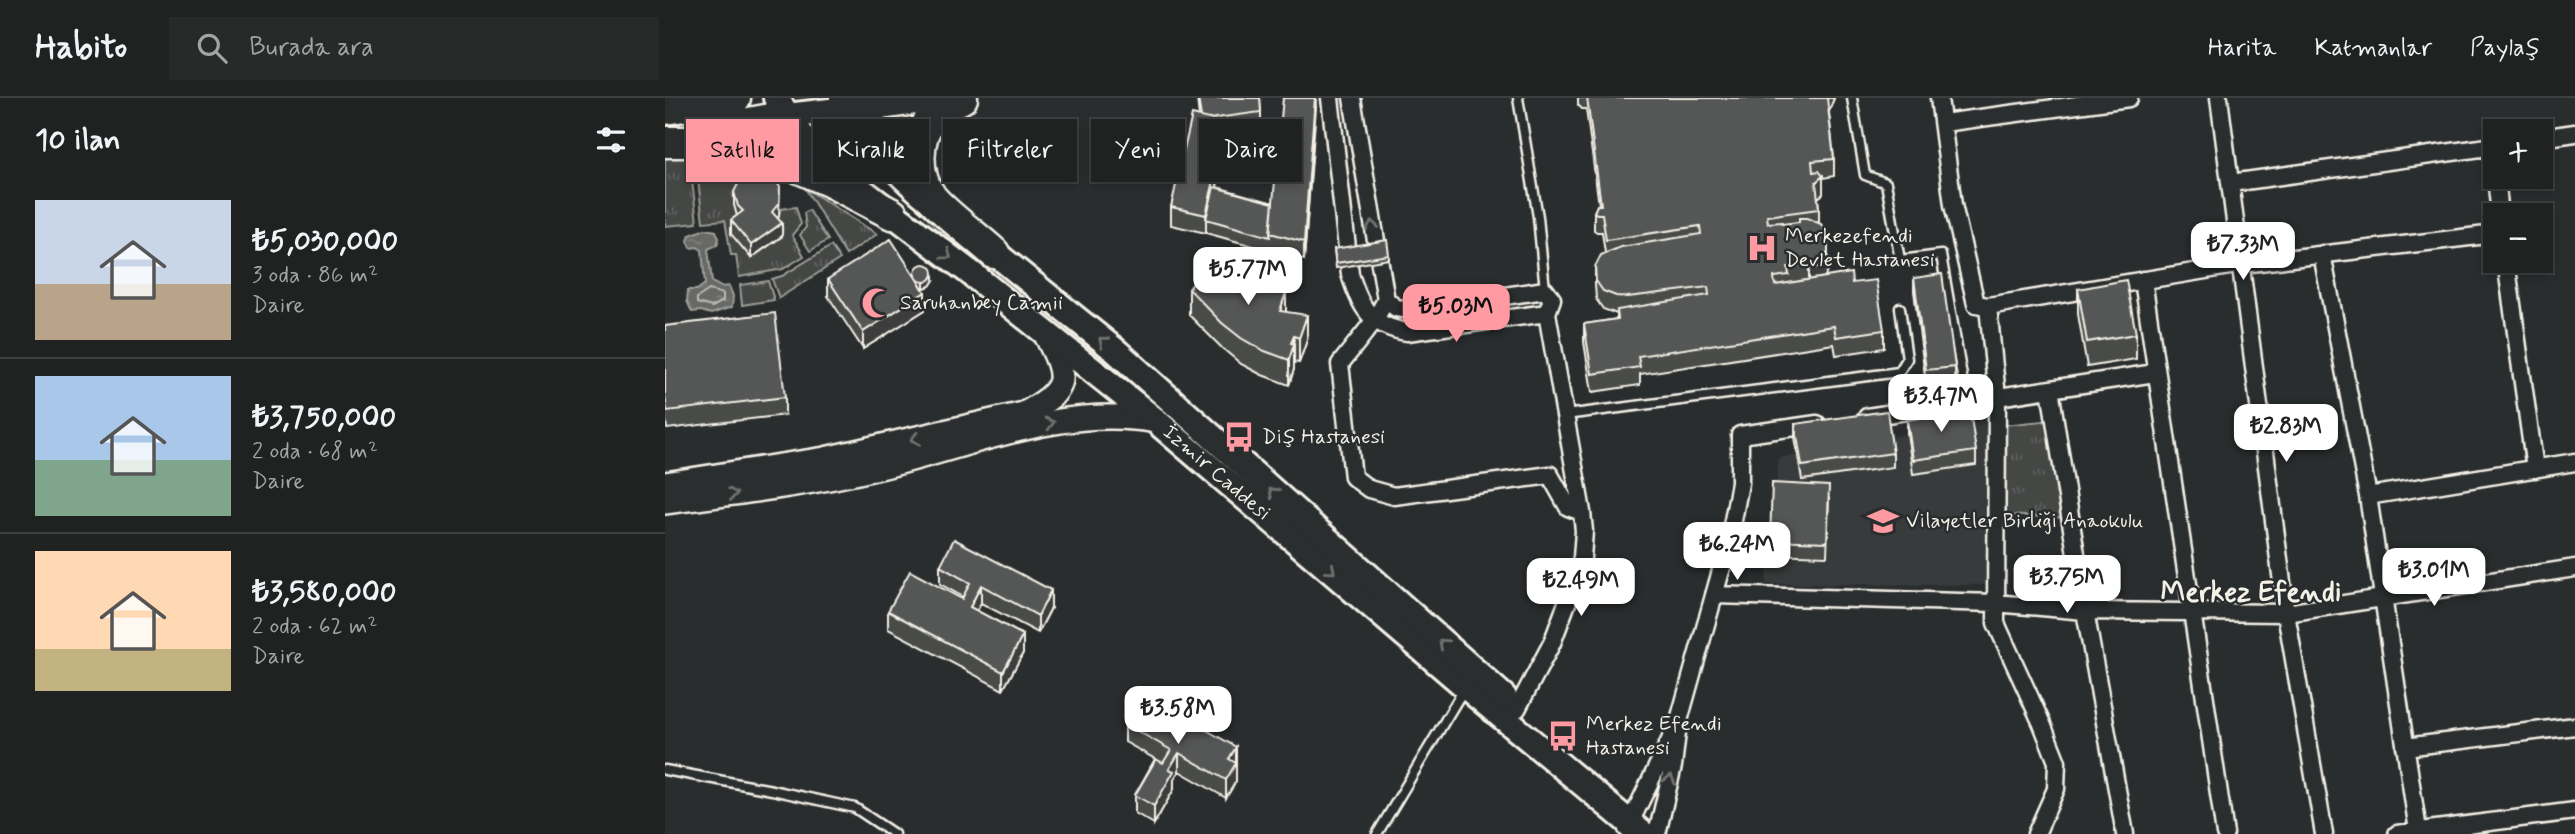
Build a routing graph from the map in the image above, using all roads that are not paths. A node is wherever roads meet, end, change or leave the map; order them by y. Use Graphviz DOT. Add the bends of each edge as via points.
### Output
graph roads {
  1 [pos="735,98"];
  2 [pos="923,98"];
  3 [pos="962,98"];
  4 [pos="1330,98"];
  5 [pos="1352,98"];
  6 [pos="1518,98"];
  7 [pos="1852,98"];
  8 [pos="1939,98"];
  9 [pos="2129,98"];
  10 [pos="2219,98"];
  11 [pos="854,103"];
  12 [pos="782,107"];
  13 [pos="665,109"];
  14 [pos="1943,123"];
  15 [pos="2575,133"];
  16 [pos="2553,136"];
  17 [pos="665,140"];
  18 [pos="2483,148"];
  19 [pos="2231,183"];
  20 [pos="892,214"];
  21 [pos="2483,235"];
  22 [pos="994,253"];
  23 [pos="2322,254"];
  24 [pos="2242,264"];
  25 [pos="2508,273"];
  26 [pos="2143,280"];
  27 [pos="1545,290"];
  28 [pos="1386,300"];
  29 [pos="1988,306"];
  30 [pos="1900,308"];
  31 [pos="1547,313"];
  32 [pos="1374,320"];
  33 [pos="1045,333"];
  34 [pos="2155,373"];
  35 [pos="1962,376"];
  36 [pos="2050,390"];
  37 [pos="1997,397"];
  38 [pos="1565,415"];
  39 [pos="1156,421"];
  40 [pos="2575,462"];
  41 [pos="2535,469"];
  42 [pos="665,484"];
  43 [pos="2368,496"];
  44 [pos="665,502"];
  45 [pos="1582,512"];
  46 [pos="2575,568"];
  47 [pos="1714,595"];
  48 [pos="2383,598"];
  49 [pos="1995,603"];
  50 [pos="2191,610"];
  51 [pos="2085,611"];
  52 [pos="2286,613"];
  53 [pos="1465,686"];
  54 [pos="1512,715"];
  55 [pos="1678,724"];
  56 [pos="2575,726"];
  57 [pos="2405,747"];
  58 [pos="665,770"];
  59 [pos="2575,811"];
  60 [pos="1644,829"];
  61 [pos="2418,831"];
  62 [pos="894,834"];
  63 [pos="1377,834"];
  64 [pos="2036,834"];
  65 [pos="2125,834"];
  66 [pos="2225,834"];
  67 [pos="2324,834"];
  68 [pos="2397,834"];
  1 -- 13 [label="highway"];
  2 -- 11 [label="highway"];
  3 -- 22 [label="highway" via="933,116 919,157 921,177 932,198"];
  4 -- 32 [label="street" via="1350,274 1358,300"];
  28 -- 5 [label="street, one-way"];
  6 -- 27 [label="lane"];
  7 -- 35 [label="lane" via="1865,175 1886,183 1900,260 1941,255"];
  8 -- 14 [label="street"];
  9 -- 14 [label="street"];
  10 -- 19 [label="street"];
  11 -- 12 [label="main road"];
  11 -- 22 [label="main road, İzmir Caddesi" via="881,152 917,190"];
  12 -- 17 [label="highway"];
  12 -- 20 [label="main road, İzmir Caddesi" via="835,170"];
  14 -- 29 [label="street" via="1953,205 1976,304"];
  15 -- 16 [label="street"];
  17 -- 20 [label="highway" via="734,142 759,150"];
  18 -- 19 [label="street"];
  19 -- 24 [label="street"];
  20 -- 33 [label="main road, İzmir Caddesi, one-way"];
  21 -- 23 [label="street"];
  54 -- 22 [label="main road, İzmir Caddesi, one-way" via="1116,351"];
  23 -- 24 [label="street"];
  23 -- 43 [label="street"];
  24 -- 26 [label="street"];
  24 -- 52 [label="street"];
  25 -- 41 [label="street"];
  26 -- 29 [label="street"];
  26 -- 34 [label="street"];
  27 -- 28 [label="street" via="1409,310"];
  27 -- 31 [label="street" via="1552,299"];
  28 -- 32 [label="street"];
  29 -- 37 [label="street"];
  30 -- 38 [label="lane" via="1907,359 1899,372"];
  31 -- 32 [label="street" via="1407,332 1389,330"];
  31 -- 38 [label="street"];
  32 -- 45 [label="street" via="1339,364 1353,477 1370,489 1394,496 1550,475 1568,507"];
  33 -- 39 [label="main road, İzmir Caddesi"];
  33 -- 42 [label="street, one-way" via="1062,371 1060,387 1048,401 1024,414 825,459"];
  34 -- 36 [label="street"];
  34 -- 50 [label="street"];
  36 -- 37 [label="street"];
  36 -- 51 [label="street"];
  37 -- 47 [label="street" via="1740,435 1740,483"];
  37 -- 49 [label="street"];
  38 -- 45 [label="street"];
  44 -- 39 [label="street, one-way" via="879,468 1060,420 1128,416"];
  39 -- 53 [label="main road, İzmir Caddesi, one-way"];
  40 -- 41 [label="street"];
  41 -- 43 [label="street"];
  43 -- 48 [label="street"];
  45 -- 54 [label="street" via="1582,558 1570,595 1552,643"];
  46 -- 48 [label="street"];
  47 -- 49 [label="street"];
  47 -- 55 [label="street"];
  48 -- 52 [label="street"];
  48 -- 57 [label="street"];
  49 -- 51 [label="street"];
  49 -- 64 [label="street" via="1996,623 2057,762 2056,789"];
  50 -- 51 [label="street"];
  50 -- 52 [label="street"];
  50 -- 66 [label="street"];
  51 -- 65 [label="street"];
  52 -- 67 [label="street"];
  53 -- 54 [label="main road, İzmir Caddesi"];
  53 -- 63 [label="lane"];
  54 -- 60 [label="main road, İzmir Caddesi"];
  55 -- 60 [label="street"];
  60 -- 55 [label="street, one-way" via="1673,766"];
  56 -- 57 [label="street"];
  57 -- 61 [label="street"];
  58 -- 62 [label="lane" via="855,808"];
  59 -- 61 [label="street"];
  61 -- 68 [label="street"];
}
